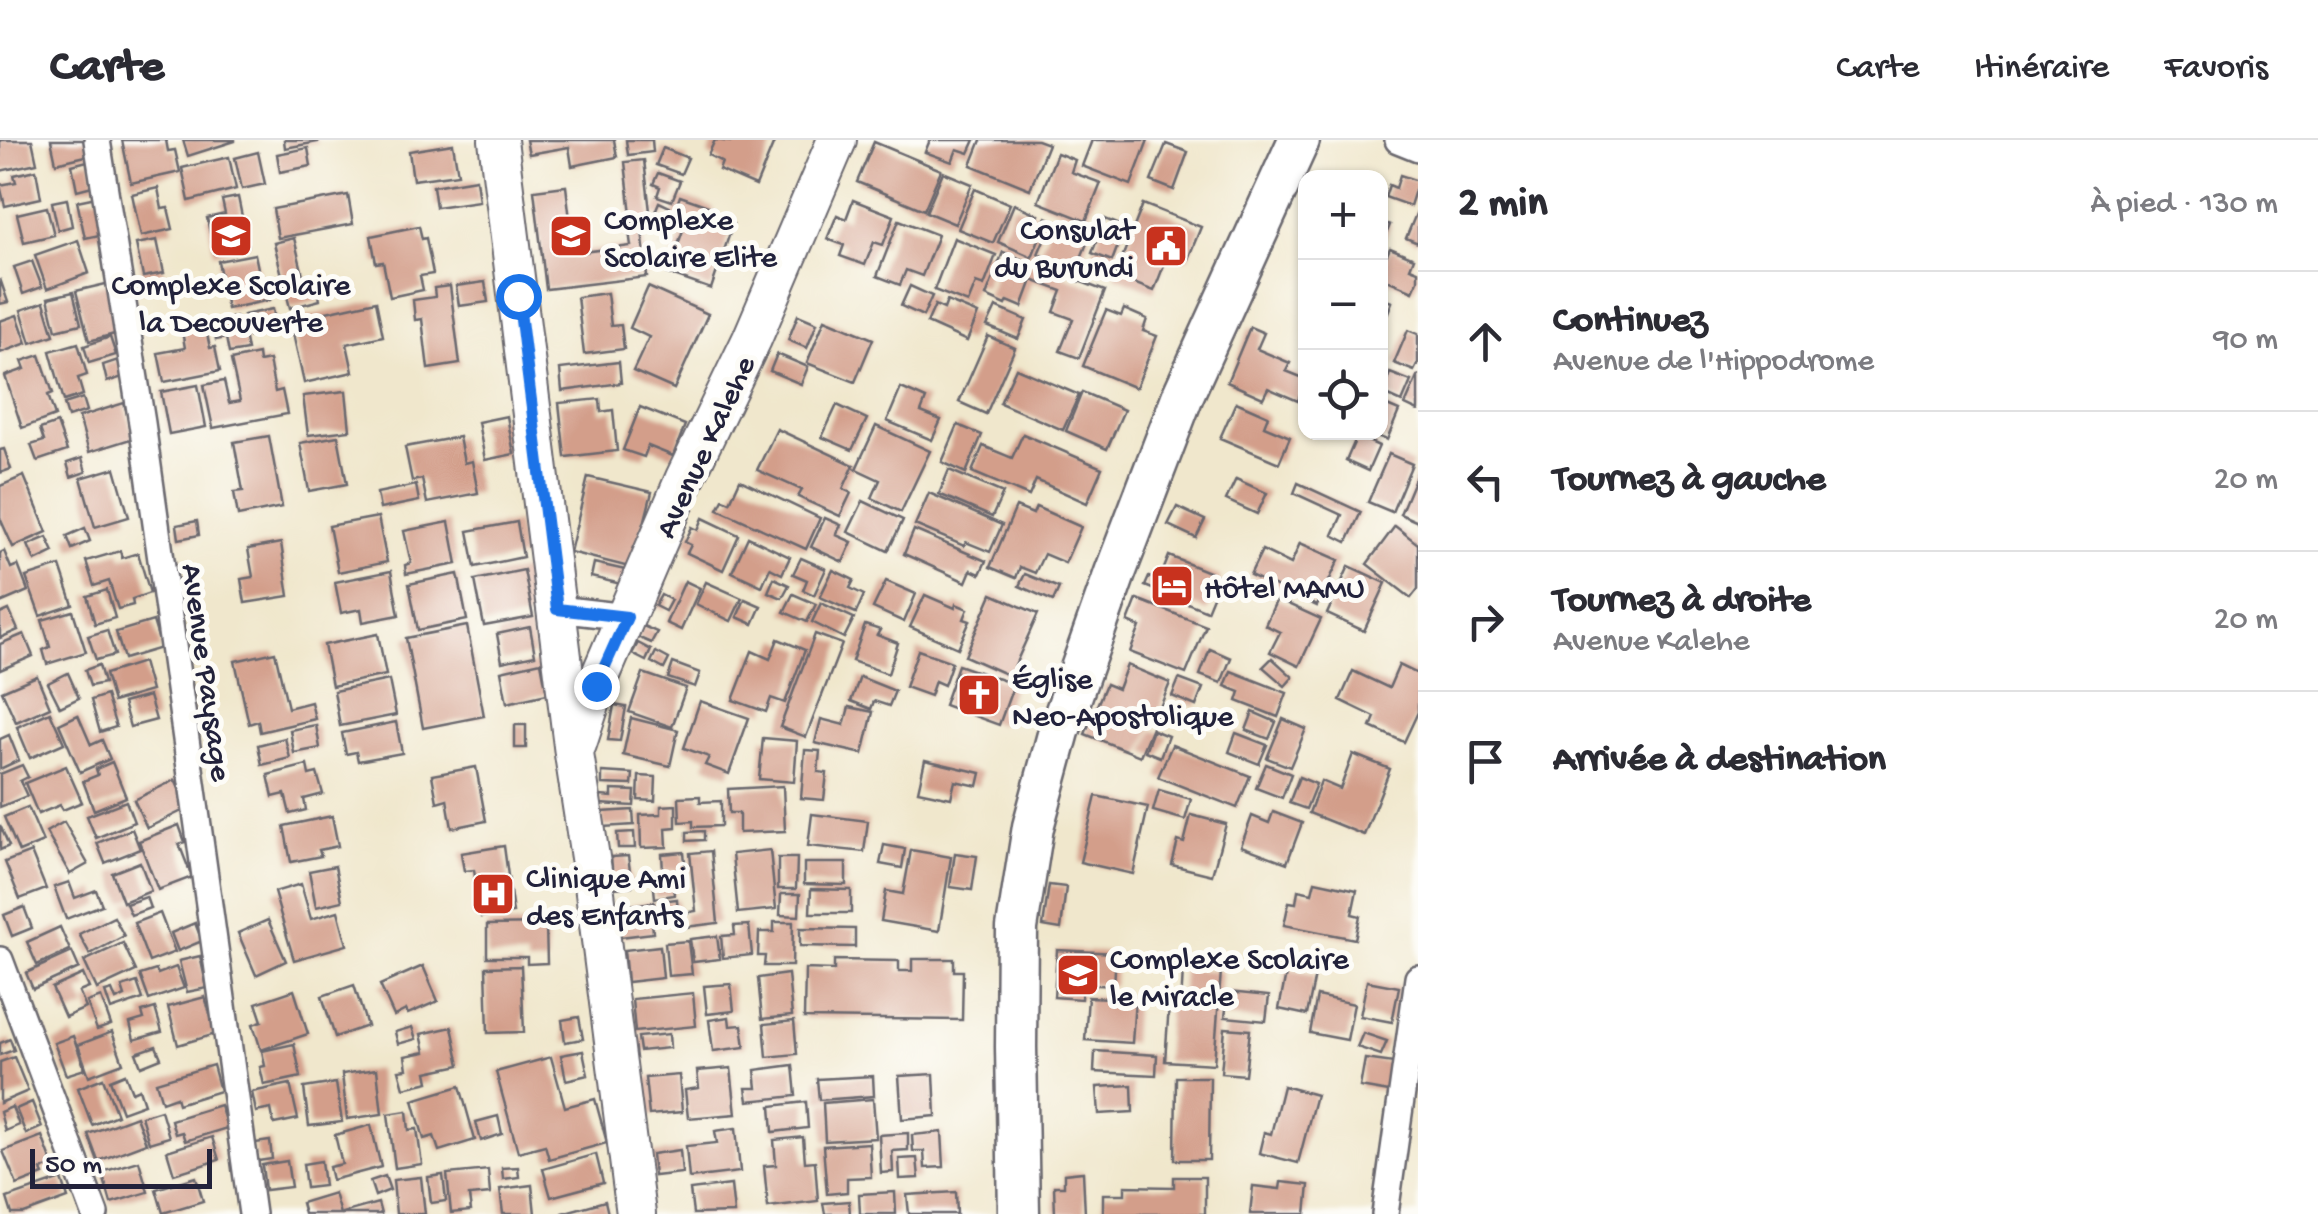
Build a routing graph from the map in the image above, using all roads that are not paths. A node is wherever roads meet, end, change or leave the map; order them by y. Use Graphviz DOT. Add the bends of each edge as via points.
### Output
graph roads {
  1 [pos="97,140"];
  2 [pos="498,140"];
  3 [pos="837,140"];
  4 [pos="1299,140"];
  5 [pos="1398,140"];
  6 [pos="1418,148"];
  7 [pos="557,609"];
  8 [pos="627,617"];
  9 [pos="574,754"];
  10 [pos="0,960"];
  11 [pos="1418,978"];
  12 [pos="95,1214"];
  13 [pos="252,1214"];
  14 [pos="636,1214"];
  15 [pos="1018,1214"];
  16 [pos="1385,1214"];
  1 -- 13 [label="street, Avenue Paysage"];
  2 -- 7 [label="street"];
  3 -- 8 [label="street, Avenue Kalehe"];
  4 -- 15 [label="main road" via="1183,395 1065,714 1033,827 1017,928"];
  5 -- 6 [label="street"];
  7 -- 8 [label="street"];
  7 -- 9 [label="street"];
  8 -- 9 [label="street, Avenue Kalehe"];
  9 -- 14 [label="street"];
  10 -- 12 [label="street"];
  11 -- 16 [label="street"];
}
